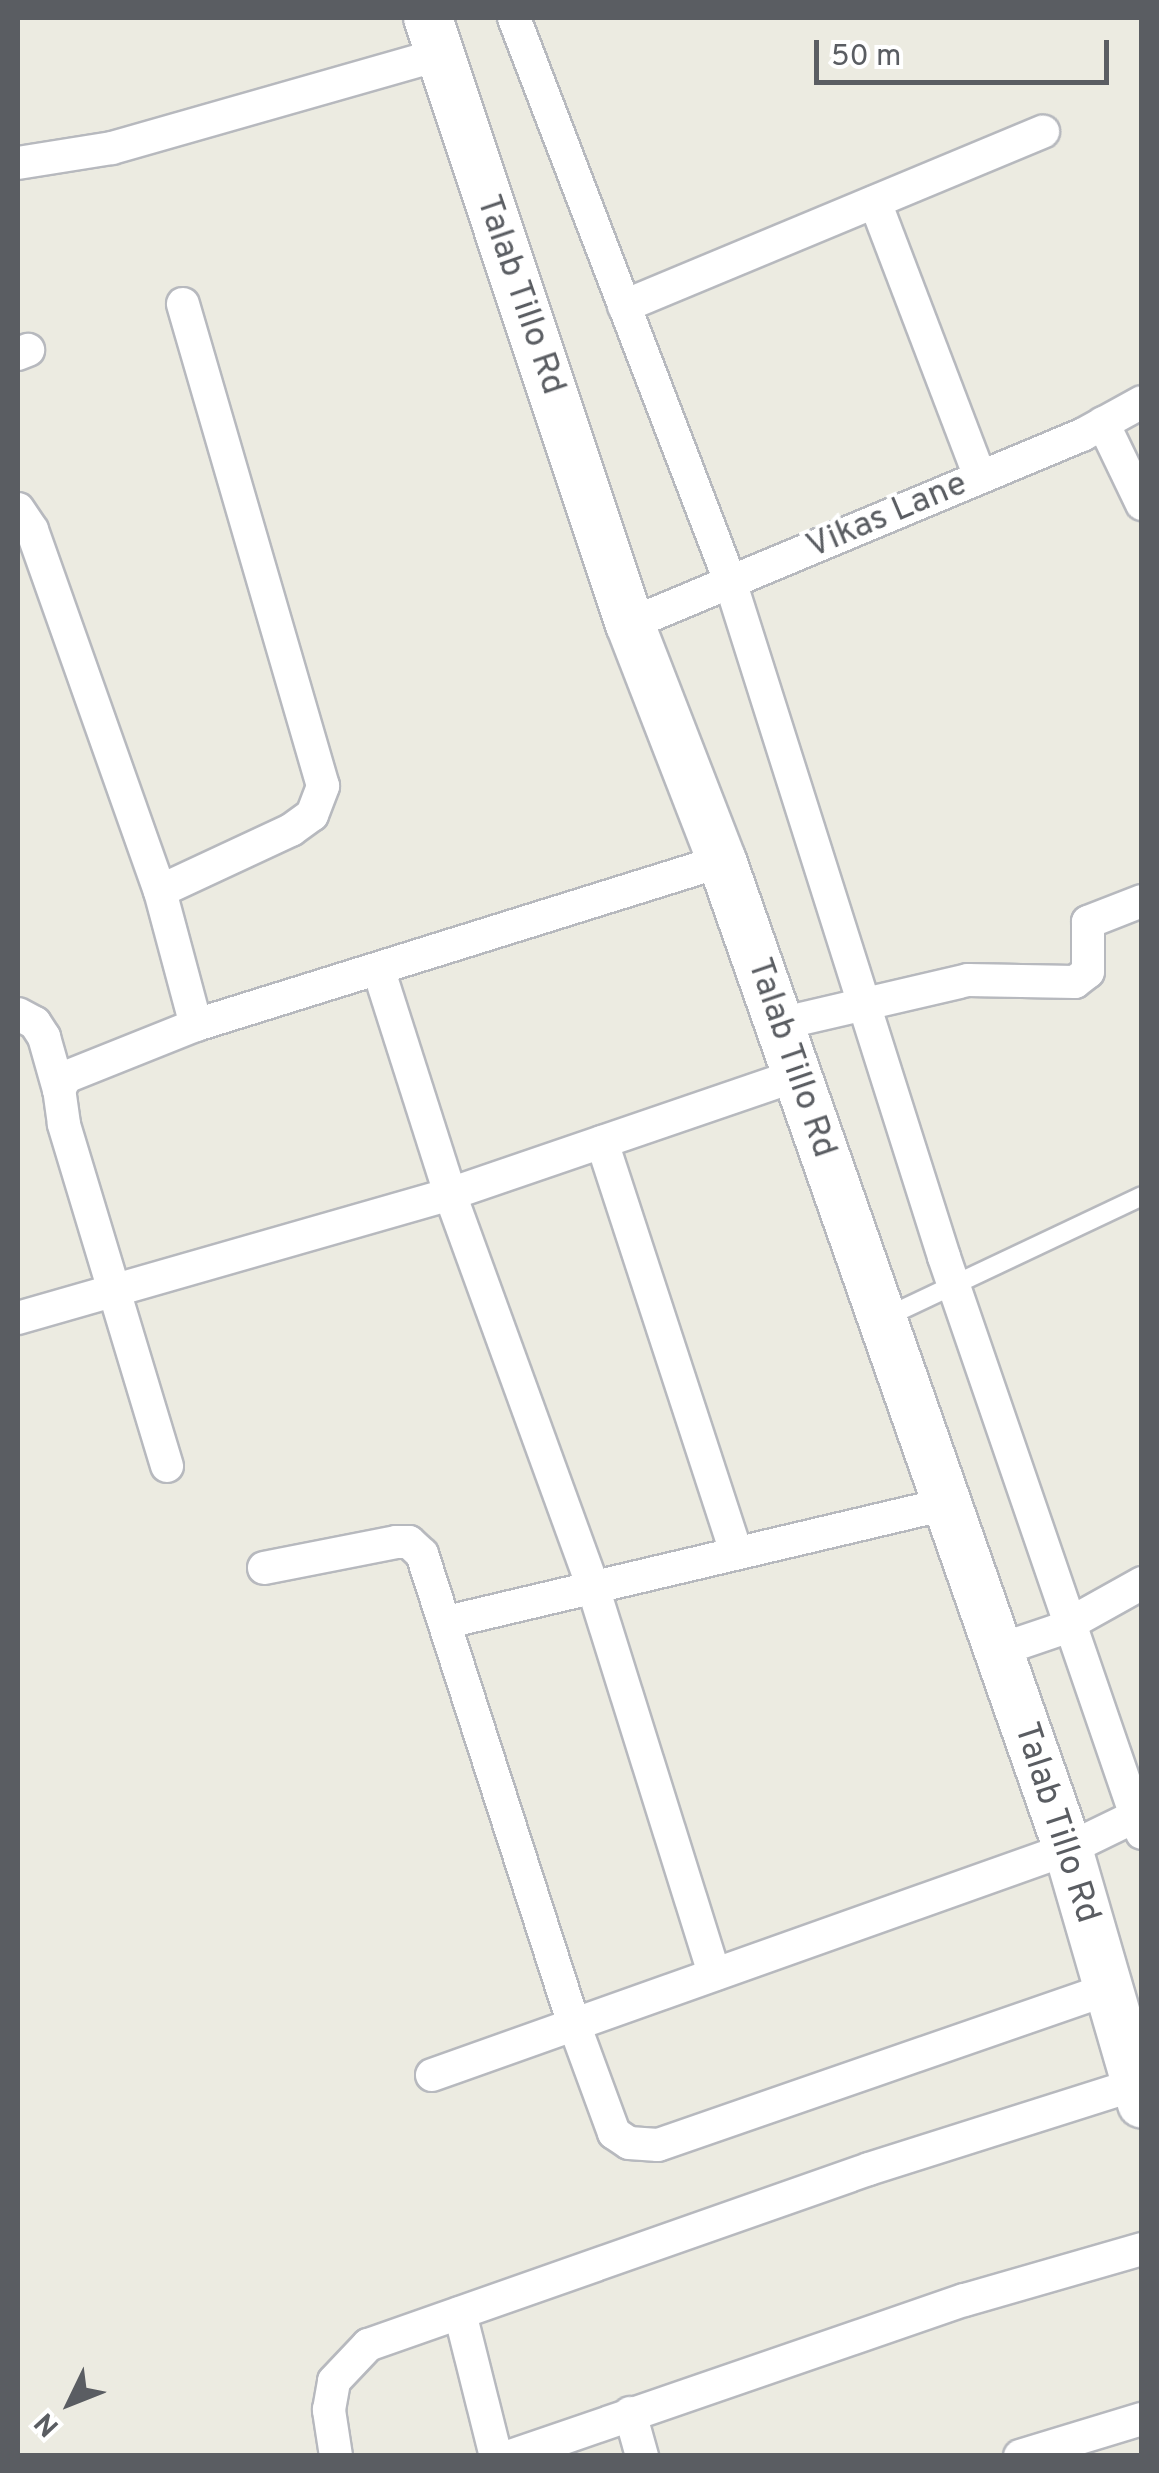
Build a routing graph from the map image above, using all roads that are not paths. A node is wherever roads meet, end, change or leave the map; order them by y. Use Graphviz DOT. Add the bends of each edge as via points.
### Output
graph roads {
  1 [pos="514,18"];
  2 [pos="434,36"];
  3 [pos="1043,132"];
  4 [pos="18,163"];
  5 [pos="875,202"];
  6 [pos="183,304"];
  7 [pos="624,306"];
  8 [pos="1142,402"];
  9 [pos="1103,423"];
  10 [pos="980,477"];
  11 [pos="1142,504"];
  12 [pos="18,509"];
  13 [pos="730,581"];
  14 [pos="665,609"];
  15 [pos="722,861"];
  16 [pos="160,891"];
  17 [pos="1142,901"];
  18 [pos="379,971"];
  19 [pos="826,1012"];
  20 [pos="18,1014"];
  21 [pos="196,1025"];
  22 [pos="798,1075"];
  23 [pos="60,1090"];
  24 [pos="602,1142"];
  25 [pos="450,1194"];
  26 [pos="1142,1196"];
  27 [pos="116,1292"];
  28 [pos="924,1301"];
  29 [pos="18,1318"];
  30 [pos="167,1466"];
  31 [pos="946,1504"];
  32 [pos="736,1551"];
  33 [pos="264,1568"];
  34 [pos="1142,1583"];
  35 [pos="592,1584"];
  36 [pos="447,1622"];
  37 [pos="1040,1635"];
  38 [pos="1135,1821"];
  39 [pos="1080,1843"];
  40 [pos="714,1974"];
  41 [pos="1108,1989"];
  42 [pos="574,2024"];
  43 [pos="432,2075"];
  44 [pos="1139,2093"];
  45 [pos="1142,2249"];
  46 [pos="460,2313"];
  47 [pos="630,2413"];
  48 [pos="1142,2418"];
  49 [pos="336,2456"];
  50 [pos="496,2456"];
  51 [pos="511,2456"];
  52 [pos="642,2456"];
  53 [pos="1020,2456"];
  1 -- 7 [label="street"];
  2 -- 4 [label="street" via="112,148"];
  2 -- 14 [label="main road, Talab Tillo Rd"];
  3 -- 5 [label="street"];
  5 -- 7 [label="street"];
  5 -- 10 [label="street"];
  6 -- 16 [label="street" via="323,786 312,815 291,830"];
  7 -- 13 [label="street"];
  8 -- 9 [label="street, Vikas Lane"];
  9 -- 10 [label="street, Vikas Lane"];
  9 -- 11 [label="street"];
  10 -- 13 [label="street, Vikas Lane"];
  12 -- 16 [label="street" via="32,530"];
  13 -- 14 [label="street, Vikas Lane"];
  13 -- 19 [label="street"];
  14 -- 15 [label="main road, Talab Tillo Rd"];
  15 -- 18 [label="street"];
  15 -- 19 [label="main road, Talab Tillo Rd"];
  16 -- 21 [label="street"];
  17 -- 19 [label="street" via="1088,922 1090,962 1075,982 968,980"];
  18 -- 21 [label="street"];
  18 -- 25 [label="street"];
  19 -- 22 [label="main road, Talab Tillo Rd"];
  19 -- 28 [label="street"];
  20 -- 23 [label="street" via="35,1022 44,1037"];
  21 -- 23 [label="street" via="85,1064"];
  22 -- 24 [label="street"];
  22 -- 28 [label="main road, Talab Tillo Rd"];
  23 -- 27 [label="street"];
  24 -- 25 [label="street"];
  24 -- 32 [label="street"];
  25 -- 27 [label="street"];
  25 -- 35 [label="street"];
  26 -- 28 [label="lane"];
  27 -- 29 [label="street"];
  27 -- 30 [label="street"];
  28 -- 31 [label="main road, Talab Tillo Rd"];
  28 -- 37 [label="street"];
  31 -- 32 [label="street"];
  31 -- 37 [label="main road, Talab Tillo Rd"];
  32 -- 35 [label="street"];
  33 -- 36 [label="street" via="410,1542 422,1554"];
  34 -- 37 [label="street"];
  35 -- 36 [label="street"];
  35 -- 40 [label="street"];
  36 -- 42 [label="street"];
  37 -- 38 [label="street"];
  37 -- 39 [label="main road, Talab Tillo Rd"];
  38 -- 39 [label="street"];
  39 -- 40 [label="street"];
  39 -- 41 [label="main road, Talab Tillo Rd"];
  40 -- 42 [label="street"];
  41 -- 42 [label="street" via="643,2148 614,2134"];
  41 -- 44 [label="main road, Talab Tillo Rd"];
  42 -- 43 [label="street"];
  44 -- 46 [label="street" via="870,2169"];
  45 -- 47 [label="street"];
  46 -- 49 [label="street" via="368,2345 348,2361 334,2381 329,2410"];
  46 -- 50 [label="street"];
  47 -- 51 [label="street"];
  47 -- 52 [label="street"];
  48 -- 53 [label="street"];
}
